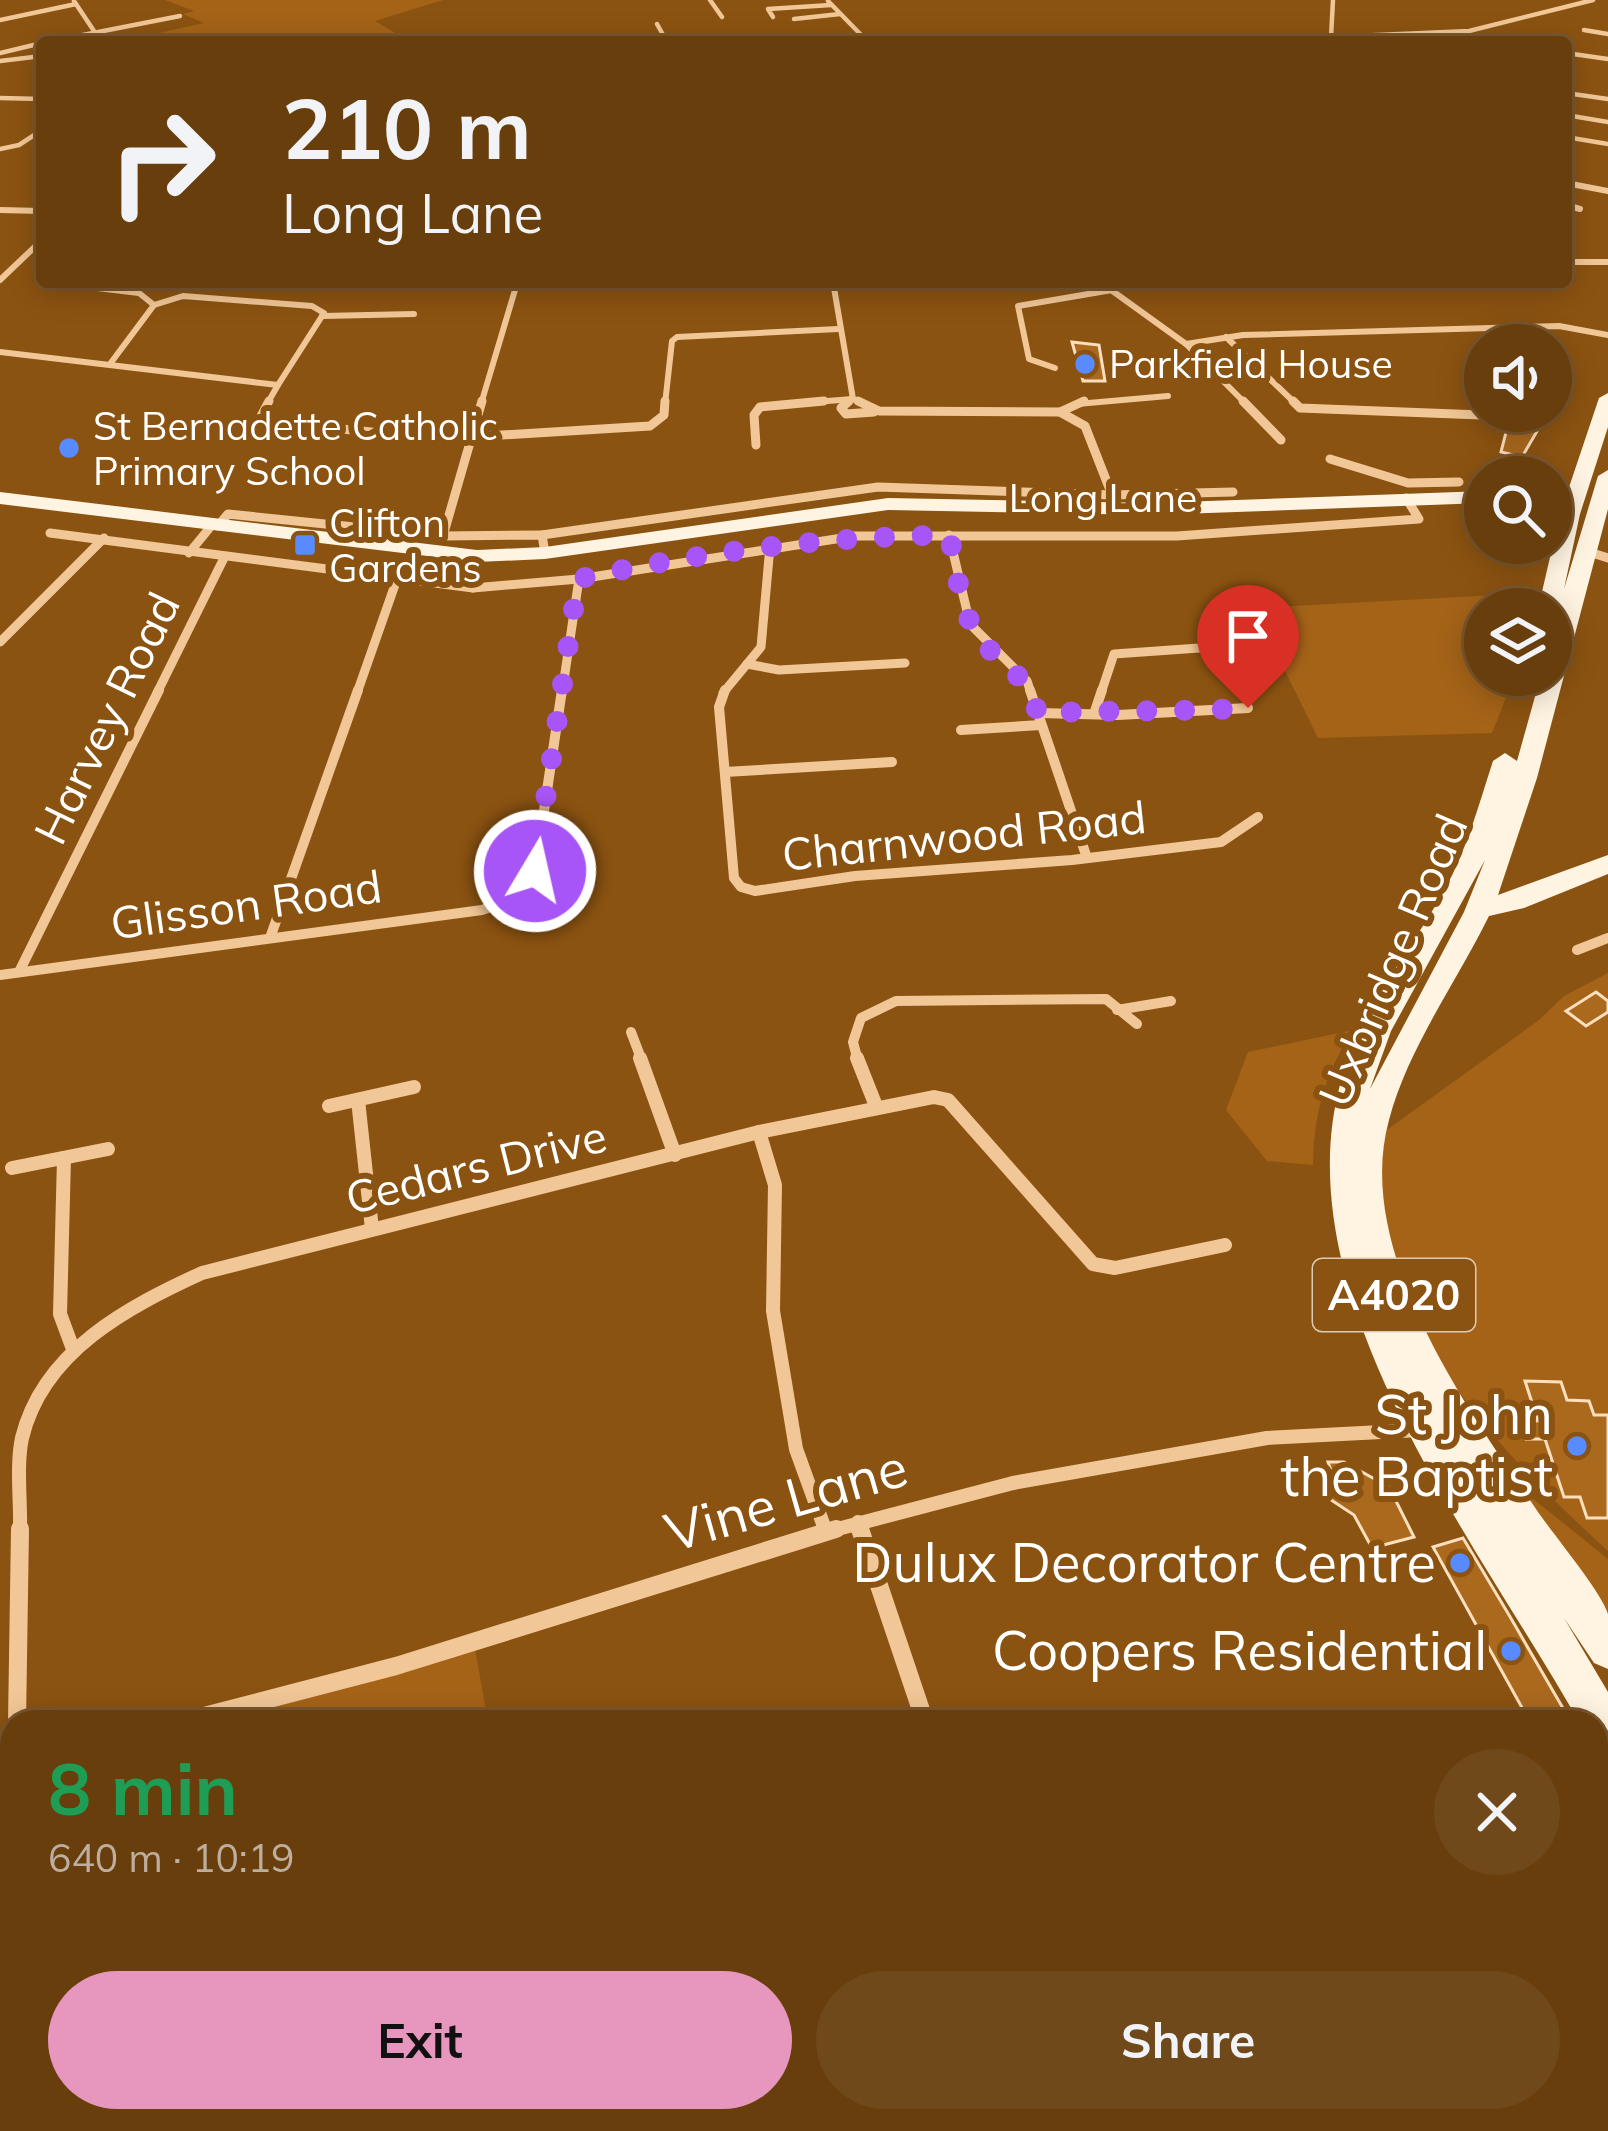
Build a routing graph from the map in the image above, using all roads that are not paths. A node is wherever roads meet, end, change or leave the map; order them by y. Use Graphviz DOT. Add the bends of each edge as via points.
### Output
graph roads {
  1 [pos="710,0"];
  2 [pos="1333,0"];
  3 [pos="1593,0"];
  4 [pos="75,2"];
  5 [pos="829,3"];
  6 [pos="779,4"];
  7 [pos="840,14"];
  8 [pos="181,16"];
  9 [pos="773,16"];
  10 [pos="722,17"];
  11 [pos="794,19"];
  12 [pos="0,20"];
  13 [pos="657,24"];
  14 [pos="1584,30"];
  15 [pos="95,31"];
  16 [pos="1433,33"];
  17 [pos="1608,34"];
  18 [pos="74,36"];
  19 [pos="91,36"];
  20 [pos="664,36"];
  21 [pos="862,36"];
  22 [pos="1329,36"];
  23 [pos="1388,36"];
  24 [pos="1450,36"];
  25 [pos="36,46"];
  26 [pos="1572,54"];
  27 [pos="36,56"];
  28 [pos="0,57"];
  29 [pos="1608,59"];
  30 [pos="1572,96"];
  31 [pos="0,98"];
  32 [pos="1608,98"];
  33 [pos="36,99"];
  34 [pos="1572,117"];
  35 [pos="1608,122"];
  36 [pos="36,134"];
  37 [pos="1572,138"];
  38 [pos="1608,144"];
  39 [pos="0,149"];
  40 [pos="1572,184"];
  41 [pos="1608,190"];
  42 [pos="1572,207"];
  43 [pos="1580,209"];
  44 [pos="0,210"];
  45 [pos="36,211"];
  46 [pos="36,245"];
  47 [pos="1572,262"];
  48 [pos="1608,262"];
  49 [pos="2,276"];
  50 [pos="97,288"];
  51 [pos="833,288"];
  52 [pos="1109,288"];
  53 [pos="515,290"];
  54 [pos="1112,290"];
  55 [pos="154,305"];
  56 [pos="413,314"];
  57 [pos="322,316"];
  58 [pos="838,329"];
  59 [pos="1608,334"];
  60 [pos="1226,338"];
  61 [pos="1186,344"];
  62 [pos="0,352"];
  63 [pos="110,364"];
  64 [pos="1055,368"];
  65 [pos="278,385"];
  66 [pos="1168,397"];
  67 [pos="1608,398"];
  68 [pos="853,399"];
  69 [pos="879,411"];
  70 [pos="1060,412"];
  71 [pos="1464,414"];
  72 [pos="261,416"];
  73 [pos="244,418"];
  74 [pos="1282,435"];
  75 [pos="468,439"];
  76 [pos="756,445"];
  77 [pos="1330,459"];
  78 [pos="1608,476"];
  79 [pos="1233,492"];
  80 [pos="1464,493"];
  81 [pos="1464,493"];
  82 [pos="1112,495"];
  83 [pos="0,498"];
  84 [pos="1406,498"];
  85 [pos="1573,508"];
  86 [pos="215,526"];
  87 [pos="50,533"];
  88 [pos="949,535"];
  89 [pos="443,536"];
  90 [pos="104,538"];
  91 [pos="543,544"];
  92 [pos="770,546"];
  93 [pos="189,553"];
  94 [pos="1597,555"];
  95 [pos="477,556"];
  96 [pos="224,558"];
  97 [pos="397,579"];
  98 [pos="578,579"];
  99 [pos="473,588"];
  100 [pos="1554,588"];
  101 [pos="0,642"];
  102 [pos="1243,645"];
  103 [pos="905,663"];
  104 [pos="747,664"];
  105 [pos="1526,696"];
  106 [pos="1248,708"];
  107 [pos="1095,711"];
  108 [pos="1039,719"];
  109 [pos="962,730"];
  110 [pos="892,763"];
  111 [pos="724,772"];
  112 [pos="1258,817"];
  113 [pos="1086,855"];
  114 [pos="1605,869"];
  115 [pos="1477,888"];
  116 [pos="269,938"];
  117 [pos="1608,938"];
  118 [pos="1577,950"];
  119 [pos="19,972"];
  120 [pos="0,975"];
  121 [pos="1171,1000"];
  122 [pos="1118,1010"];
  123 [pos="1137,1024"];
  124 [pos="631,1032"];
  125 [pos="414,1087"];
  126 [pos="358,1100"];
  127 [pos="329,1106"];
  128 [pos="876,1106"];
  129 [pos="758,1132"];
  130 [pos="108,1149"];
  131 [pos="675,1155"];
  132 [pos="64,1158"];
  133 [pos="12,1168"];
  134 [pos="372,1229"];
  135 [pos="1225,1245"];
  136 [pos="73,1349"];
  137 [pos="1428,1429"];
  138 [pos="858,1522"];
  139 [pos="826,1532"];
  140 [pos="1608,1649"];
  141 [pos="17,1710"];
  142 [pos="227,1710"];
  143 [pos="921,1710"];
  144 [pos="1595,1710"];
  1 -- 10 [label="street"];
  2 -- 22 [label="street"];
  3 -- 16 [label="street" via="1478,30"];
  4 -- 12 [label="street"];
  4 -- 15 [label="street"];
  5 -- 6 [label="street"];
  5 -- 7 [label="street"];
  6 -- 9 [label="street" via="768,9"];
  7 -- 11 [label="street"];
  7 -- 21 [label="street"];
  8 -- 15 [label="street"];
  13 -- 20 [label="street"];
  14 -- 17 [label="street"];
  15 -- 18 [label="street"];
  15 -- 19 [label="street"];
  16 -- 23 [label="street"];
  16 -- 24 [label="street"];
  25 -- 28 [label="street"];
  26 -- 29 [label="street"];
  27 -- 28 [label="street"];
  30 -- 32 [label="street"];
  31 -- 33 [label="street"];
  34 -- 35 [label="street"];
  36 -- 39 [label="street"];
  37 -- 38 [label="street"];
  40 -- 41 [label="street"];
  42 -- 43 [label="street"];
  44 -- 45 [label="street"];
  46 -- 49 [label="street"];
  47 -- 48 [label="street"];
  50 -- 55 [label="street" via="139,293"];
  51 -- 58 [label="street"];
  52 -- 54 [label="street"];
  53 -- 75 [label="street"];
  54 -- 61 [label="street"];
  54 -- 64 [label="street" via="1018,306 1029,359"];
  55 -- 57 [label="street" via="184,296 312,306"];
  55 -- 63 [label="street"];
  56 -- 57 [label="street"];
  57 -- 65 [label="street"];
  58 -- 68 [label="street"];
  58 -- 75 [label="street" via="677,337 664,415 650,426"];
  59 -- 60 [label="street" via="1559,326"];
  60 -- 61 [label="street"];
  60 -- 71 [label="street" via="1300,408"];
  61 -- 74 [label="street"];
  62 -- 63 [label="street"];
  63 -- 65 [label="street"];
  65 -- 72 [label="street"];
  66 -- 70 [label="street" via="1087,400"];
  67 -- 85 [label="main road, Uxbridge Road / A4020"];
  68 -- 69 [label="street"];
  68 -- 69 [label="street" via="843,403 846,414"];
  68 -- 76 [label="street" via="760,406"];
  69 -- 70 [label="street"];
  70 -- 82 [label="street" via="1085,426"];
  72 -- 73 [label="street"];
  72 -- 75 [label="street"];
  75 -- 89 [label="street"];
  77 -- 80 [label="street"];
  78 -- 85 [label="main road, Uxbridge Road / A4020"];
  79 -- 82 [label="street, Long Lane"];
  81 -- 84 [label="main road, Long Lane"];
  82 -- 91 [label="street, Long Lane" via="878,488"];
  83 -- 86 [label="main road, Long Lane"];
  84 -- 88 [label="street, Long Lane" via="1420,519 1178,536"];
  84 -- 91 [label="main road, Long Lane" via="1150,509 888,504"];
  85 -- 94 [label="main road, Uxbridge Road / A4020"];
  85 -- 100 [label="main road, Uxbridge Road / A4020"];
  86 -- 89 [label="street, Long Lane" via="229,514"];
  86 -- 93 [label="street"];
  86 -- 95 [label="main road, Long Lane"];
  87 -- 90 [label="street, Long Lane"];
  88 -- 92 [label="street, Long Lane"];
  88 -- 108 [label="street" via="970,624 1027,682"];
  89 -- 91 [label="street, Long Lane"];
  90 -- 93 [label="street, Long Lane"];
  90 -- 101 [label="street"];
  91 -- 95 [label="main road, Long Lane"];
  92 -- 98 [label="street, Long Lane"];
  92 -- 104 [label="street, Charnwood Road" via="764,633"];
  93 -- 96 [label="street, Long Lane"];
  94 -- 115 [label="main road, Uxbridge Road / A4020"];
  95 -- 99 [label="street"];
  96 -- 97 [label="street, Long Lane"];
  96 -- 119 [label="street, Harvey Road"];
  97 -- 99 [label="street, Long Lane"];
  97 -- 116 [label="street"];
  98 -- 99 [label="street, Long Lane"];
  98 -- 116 [label="street, Glisson Road" via="535,871 520,896 501,906"];
  102 -- 107 [label="street" via="1114,653"];
  103 -- 104 [label="street" via="779,670"];
  104 -- 111 [label="street, Charnwood Road" via="719,707"];
  105 -- 115 [label="main road, Uxbridge Road / A4020"];
  106 -- 107 [label="street"];
  107 -- 108 [label="street"];
  108 -- 109 [label="street"];
  108 -- 113 [label="street"];
  110 -- 111 [label="street"];
  111 -- 113 [label="street, Charnwood Road" via="734,878 755,891"];
  112 -- 113 [label="street, Charnwood Road" via="1221,842"];
  114 -- 115 [label="main road" via="1514,901"];
  115 -- 137 [label="main road, Uxbridge Road / A4020" via="1374,1035 1346,1139 1353,1249 1384,1341"];
  115 -- 140 [label="main road, Uxbridge Road / A4020" via="1371,1125 1366,1190 1402,1319 1442,1397"];
  116 -- 119 [label="street, Glisson Road"];
  117 -- 118 [label="street"];
  119 -- 120 [label="street, Glisson Road"];
  121 -- 122 [label="street"];
  122 -- 123 [label="street"];
  122 -- 128 [label="street" via="1106,999 1036,998 868,1008 853,1042"];
  124 -- 131 [label="street"];
  125 -- 126 [label="street"];
  126 -- 127 [label="street"];
  126 -- 134 [label="street"];
  128 -- 129 [label="street, Cedars Drive"];
  128 -- 135 [label="street, Cedars Drive" via="948,1100 1093,1264 1115,1268"];
  129 -- 131 [label="street, Cedars Drive"];
  129 -- 139 [label="street" via="775,1185 771,1286 796,1450"];
  130 -- 132 [label="street"];
  131 -- 134 [label="street, Cedars Drive"];
  132 -- 133 [label="street"];
  132 -- 136 [label="street" via="60,1314"];
  134 -- 136 [label="street, Cedars Drive" via="202,1273 142,1301"];
  136 -- 141 [label="street, Cedars Drive" via="22,1439"];
  137 -- 138 [label="street, Vine Lane" via="1214,1445"];
  137 -- 144 [label="main road, Uxbridge Road / A4020"];
  138 -- 139 [label="street, Vine Lane"];
  138 -- 143 [label="street"];
  139 -- 142 [label="street, Vine Lane"];
}
